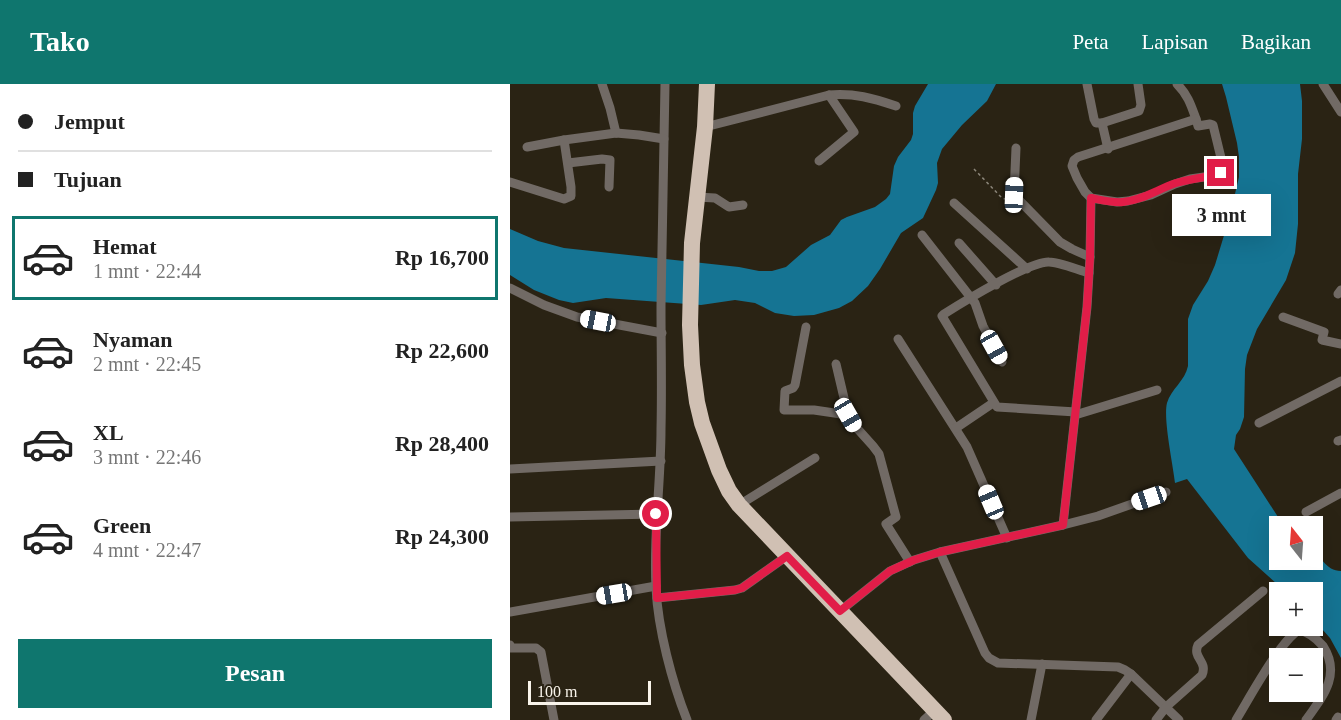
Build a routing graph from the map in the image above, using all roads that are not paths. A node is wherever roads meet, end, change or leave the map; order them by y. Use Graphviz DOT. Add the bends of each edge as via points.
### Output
graph roads {
  1 [pos="602,84"];
  2 [pos="665,84"];
  3 [pos="707,84"];
  4 [pos="1087,84"];
  5 [pos="1138,84"];
  6 [pos="1177,84"];
  7 [pos="1323,84"];
  8 [pos="829,95"];
  9 [pos="896,106"];
  10 [pos="1341,112"];
  11 [pos="1196,119"];
  12 [pos="1102,123"];
  13 [pos="705,127"];
  14 [pos="616,134"];
  15 [pos="664,139"];
  16 [pos="564,140"];
  17 [pos="527,147"];
  18 [pos="1016,148"];
  19 [pos="1108,149"];
  20 [pos="819,161"];
  21 [pos="568,163"];
  22 [pos="510,182"];
  23 [pos="609,187"];
  24 [pos="697,197"];
  25 [pos="1091,198"];
  26 [pos="954,203"];
  27 [pos="743,205"];
  28 [pos="922,235"];
  29 [pos="959,243"];
  30 [pos="1090,258"];
  31 [pos="1027,269"];
  32 [pos="1089,273"];
  33 [pos="996,285"];
  34 [pos="510,288"];
  35 [pos="972,298"];
  36 [pos="1283,317"];
  37 [pos="806,327"];
  38 [pos="662,333"];
  39 [pos="898,339"];
  40 [pos="1341,344"];
  41 [pos="1002,362"];
  42 [pos="836,364"];
  43 [pos="1341,381"];
  44 [pos="1157,390"];
  45 [pos="993,403"];
  46 [pos="1075,414"];
  47 [pos="848,415"];
  48 [pos="1259,423"];
  49 [pos="956,428"];
  50 [pos="815,458"];
  51 [pos="661,461"];
  52 [pos="510,469"];
  53 [pos="1166,492"];
  54 [pos="1341,493"];
  55 [pos="739,505"];
  56 [pos="1306,512"];
  57 [pos="656,514"];
  58 [pos="510,517"];
  59 [pos="1063,525"];
  60 [pos="1007,538"];
  61 [pos="940,552"];
  62 [pos="787,556"];
  63 [pos="910,562"];
  64 [pos="656,586"];
  65 [pos="1263,591"];
  66 [pos="657,598"];
  67 [pos="840,611"];
  68 [pos="510,612"];
  69 [pos="510,647"];
  70 [pos="1042,664"];
  71 [pos="1131,674"];
  72 [pos="1166,707"];
  73 [pos="934,717"];
  74 [pos="554,720"];
  75 [pos="687,720"];
  76 [pos="1031,720"];
  77 [pos="1096,720"];
  78 [pos="1156,720"];
  79 [pos="1179,720"];
  80 [pos="1236,720"];
  81 [pos="1306,720"];
  1 -- 14 [label="street"];
  2 -- 15 [label="street"];
  3 -- 13 [label="highway"];
  4 -- 12 [label="street" via="1094,119"];
  5 -- 12 [label="street" via="1139,111"];
  6 -- 11 [label="street" via="1188,97"];
  7 -- 10 [label="street"];
  8 -- 9 [label="street" via="862,95"];
  8 -- 13 [label="street"];
  8 -- 20 [label="street" via="854,132"];
  11 -- 19 [label="street"];
  11 -- 25 [label="street" via="1198,126 1213,125 1223,166 1221,173 1190,179 1128,201"];
  12 -- 19 [label="street"];
  13 -- 24 [label="highway"];
  14 -- 15 [label="street"];
  14 -- 16 [label="street"];
  15 -- 38 [label="street"];
  16 -- 17 [label="street"];
  16 -- 21 [label="street"];
  18 -- 30 [label="street" via="1014,195 1060,242"];
  19 -- 25 [label="street" via="1078,157 1072,163"];
  21 -- 22 [label="street" via="572,194 569,198"];
  21 -- 23 [label="street" via="610,160"];
  24 -- 27 [label="street" via="715,198 729,207"];
  24 -- 55 [label="highway" via="690,325 693,374 702,423 719,470"];
  25 -- 30 [label="street"];
  26 -- 31 [label="street"];
  28 -- 35 [label="street"];
  29 -- 33 [label="street"];
  30 -- 32 [label="street"];
  31 -- 32 [label="street" via="1051,262"];
  31 -- 33 [label="street"];
  32 -- 46 [label="street"];
  33 -- 35 [label="street"];
  34 -- 38 [label="street" via="577,317"];
  35 -- 41 [label="street"];
  35 -- 45 [label="street" via="942,316"];
  36 -- 40 [label="street" via="1324,332 1321,342"];
  37 -- 47 [label="street" via="795,385 785,391 784,410"];
  38 -- 51 [label="street"];
  39 -- 49 [label="street"];
  42 -- 47 [label="street"];
  43 -- 48 [label="street"];
  44 -- 46 [label="street"];
  45 -- 46 [label="street" via="999,408"];
  45 -- 49 [label="street"];
  46 -- 59 [label="street"];
  47 -- 63 [label="street" via="879,454 896,517 885,525"];
  49 -- 60 [label="street"];
  50 -- 55 [label="street"];
  51 -- 52 [label="street"];
  51 -- 57 [label="street"];
  53 -- 59 [label="street"];
  54 -- 56 [label="street"];
  55 -- 62 [label="highway"];
  57 -- 58 [label="street"];
  57 -- 64 [label="street"];
  59 -- 60 [label="street"];
  60 -- 61 [label="street"];
  61 -- 63 [label="street"];
  61 -- 70 [label="street" via="989,658 998,663"];
  62 -- 66 [label="street" via="742,588"];
  62 -- 67 [label="highway"];
  63 -- 67 [label="street" via="890,571"];
  64 -- 66 [label="street"];
  64 -- 68 [label="street"];
  65 -- 72 [label="street" via="1198,645 1196,654 1203,666 1202,675"];
  66 -- 75 [label="street" via="666,650"];
  67 -- 73 [label="highway"];
  69 -- 74 [label="street" via="536,648 541,652"];
  70 -- 71 [label="street" via="1118,667"];
  70 -- 76 [label="street"];
  71 -- 72 [label="street"];
  71 -- 77 [label="street"];
  72 -- 78 [label="street"];
  72 -- 79 [label="street"];
  80 -- 81 [label="street" via="1292,634 1299,630 1321,643 1332,655 1335,667 1334,682"];
}
